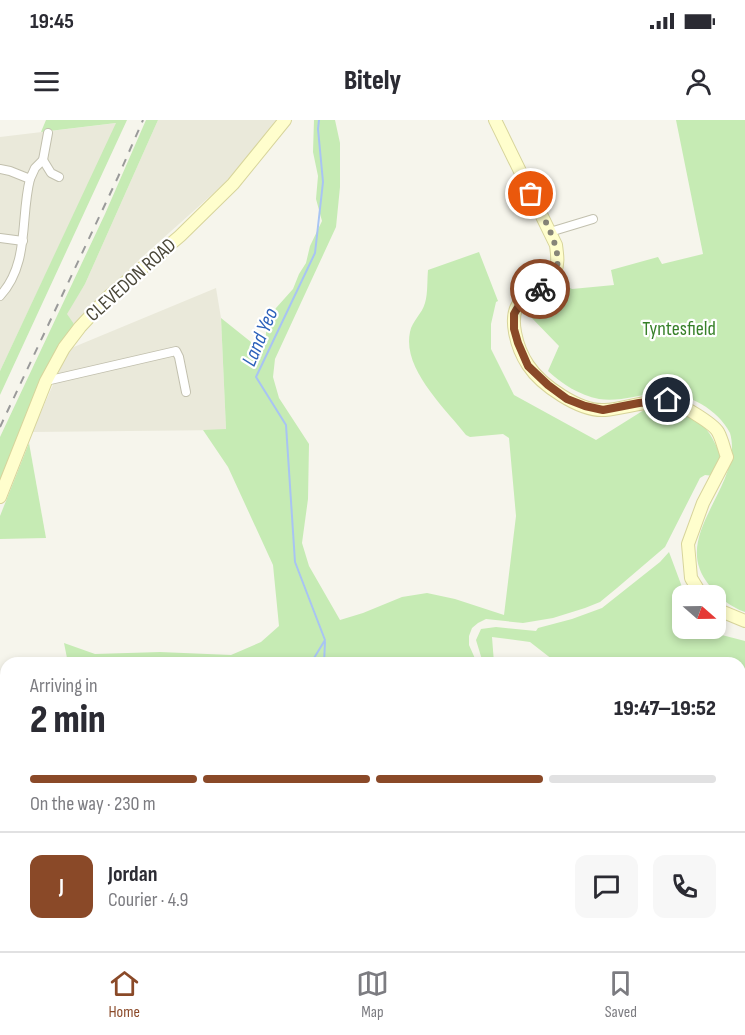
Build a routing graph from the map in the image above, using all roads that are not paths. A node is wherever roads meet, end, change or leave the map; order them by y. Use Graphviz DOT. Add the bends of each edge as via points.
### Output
graph roads {
  1 [pos="285,120"];
  2 [pos="495,120"];
  3 [pos="48,133"];
  4 [pos="43,160"];
  5 [pos="0,169"];
  6 [pos="59,177"];
  7 [pos="30,179"];
  8 [pos="593,219"];
  9 [pos="550,231"];
  10 [pos="0,238"];
  11 [pos="23,241"];
  12 [pos="0,296"];
  13 [pos="46,381"];
  14 [pos="186,392"];
  15 [pos="0,497"];
  16 [pos="695,585"];
  17 [pos="726,613"];
  18 [pos="745,621"];
  1 -- 13 [label="main road, CLEVEDON ROAD" via="233,184 80,327"];
  2 -- 9 [label="main road"];
  3 -- 4 [label="street"];
  4 -- 6 [label="street" via="51,173"];
  4 -- 7 [label="street"];
  5 -- 7 [label="street"];
  7 -- 11 [label="street"];
  8 -- 9 [label="street"];
  9 -- 16 [label="main road" via="558,261 555,274 521,302 514,314 514,329 528,366 567,399 585,406 603,410 668,400 717,430 727,457 703,503 688,544"];
  10 -- 11 [label="street"];
  11 -- 12 [label="street" via="20,259"];
  13 -- 14 [label="street" via="176,351"];
  13 -- 15 [label="main road, CLEVEDON ROAD"];
  17 -- 18 [label="main road"];
}
